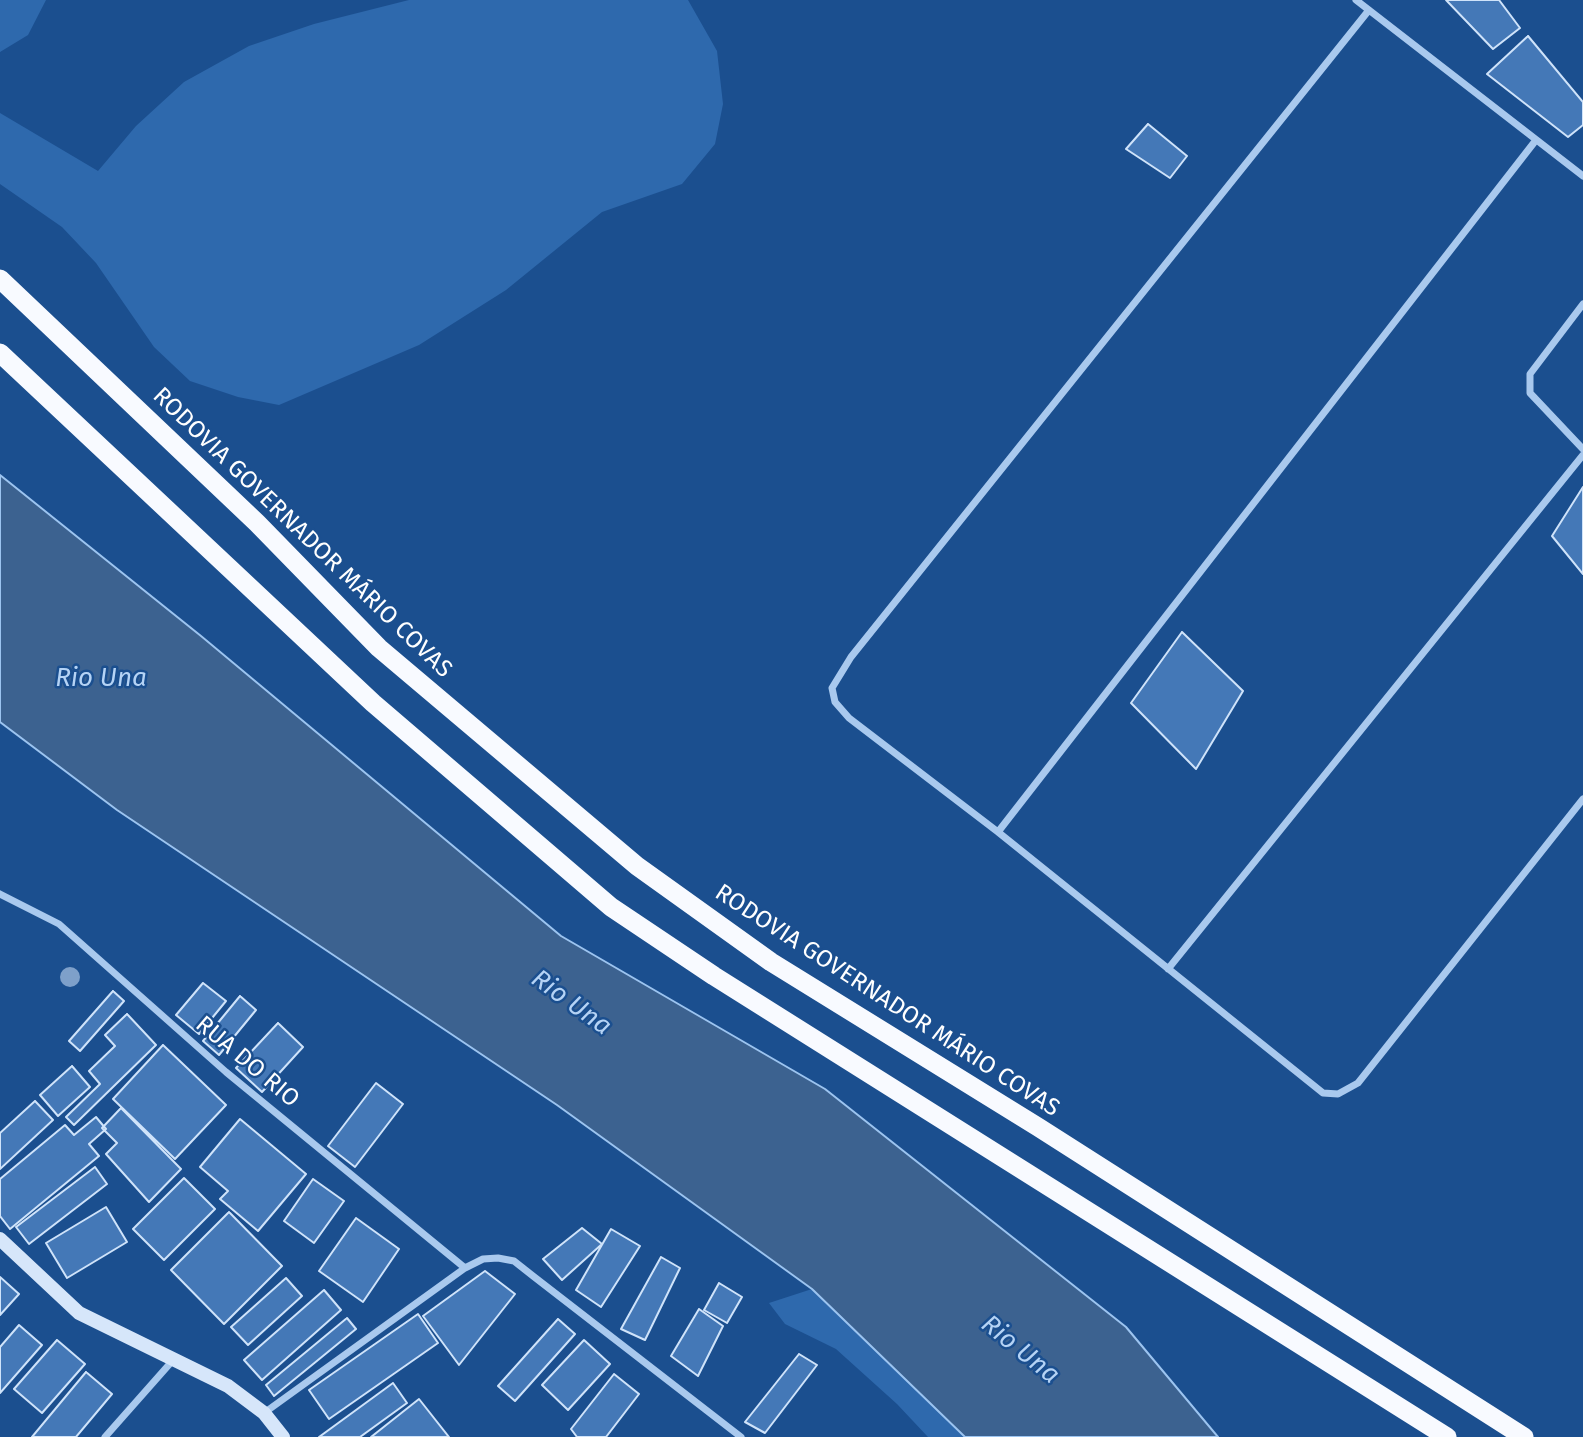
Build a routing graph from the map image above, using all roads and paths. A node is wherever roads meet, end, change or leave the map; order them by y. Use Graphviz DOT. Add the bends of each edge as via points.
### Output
graph roads {
  1 [pos="1356,0"];
  2 [pos="1369,10"];
  3 [pos="1536,140"];
  4 [pos="1583,176"];
  5 [pos="0,279"];
  6 [pos="1583,304"];
  7 [pos="0,353"];
  8 [pos="1583,449"];
  9 [pos="1583,455"];
  10 [pos="1583,799"];
  11 [pos="998,832"];
  12 [pos="0,894"];
  13 [pos="1168,969"];
  14 [pos="0,1240"];
  15 [pos="465,1268"];
  16 [pos="174,1359"];
  17 [pos="264,1413"];
  18 [pos="105,1437"];
  19 [pos="283,1437"];
  20 [pos="741,1437"];
  21 [pos="1447,1437"];
  22 [pos="1524,1437"];
  1 -- 2 [label="street"];
  2 -- 3 [label="street"];
  2 -- 11 [label="street" via="851,657 832,688 835,702 849,718"];
  3 -- 4 [label="street"];
  3 -- 11 [label="street"];
  5 -- 22 [label="highway, RODOVIA GOVERNADOR MÁRIO COVAS" via="257,523 379,648 637,866 771,962"];
  6 -- 8 [label="street" via="1530,374 1530,393"];
  7 -- 21 [label="highway" via="373,703 611,907"];
  9 -- 13 [label="street"];
  10 -- 13 [label="street" via="1358,1083 1338,1094 1323,1093 1308,1083"];
  11 -- 13 [label="street"];
  12 -- 15 [label="street, RUA DO RIO" via="59,924 226,1072"];
  14 -- 16 [label="main road" via="79,1313"];
  15 -- 17 [label="street"];
  15 -- 20 [label="street" via="483,1259 514,1261"];
  16 -- 17 [label="main road" via="228,1386"];
  16 -- 18 [label="street"];
  17 -- 19 [label="main road"];
}
